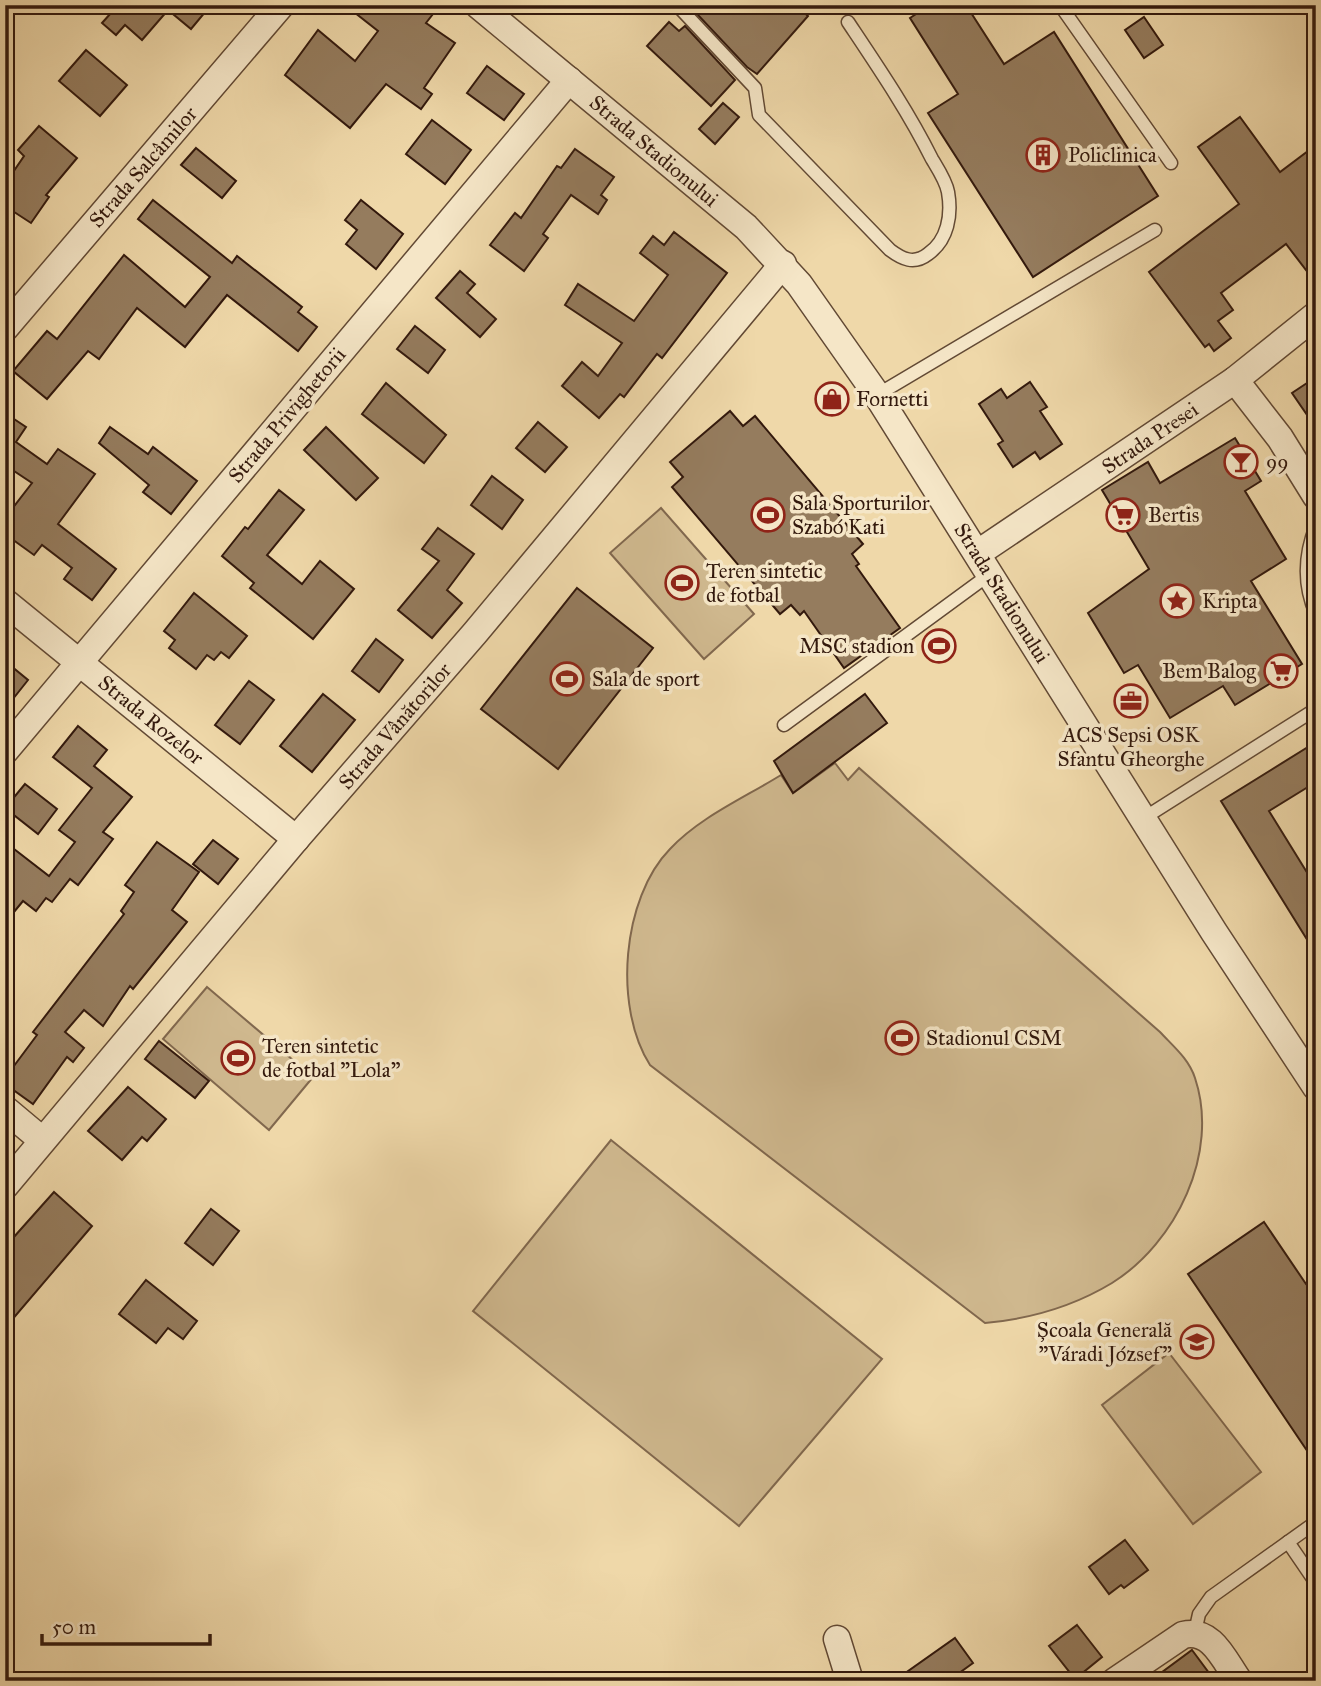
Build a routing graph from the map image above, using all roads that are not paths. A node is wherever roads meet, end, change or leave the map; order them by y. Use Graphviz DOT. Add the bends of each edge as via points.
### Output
graph roads {
  1 [pos="281,5"];
  2 [pos="478,5"];
  3 [pos="677,5"];
  4 [pos="1060,5"];
  5 [pos="848,22"];
  6 [pos="569,80"];
  7 [pos="1171,163"];
  8 [pos="1155,230"];
  9 [pos="783,264"];
  10 [pos="1316,315"];
  11 [pos="5,328"];
  12 [pos="1236,380"];
  13 [pos="877,396"];
  14 [pos="1316,496"];
  15 [pos="1316,526"];
  16 [pos="984,563"];
  17 [pos="5,602"];
  18 [pos="1316,614"];
  19 [pos="80,662"];
  20 [pos="1316,709"];
  21 [pos="784,725"];
  22 [pos="5,751"];
  23 [pos="1144,818"];
  24 [pos="296,839"];
  25 [pos="1316,1087"];
  26 [pos="5,1108"];
  27 [pos="42,1140"];
  28 [pos="5,1186"];
  29 [pos="1316,1522"];
  30 [pos="1289,1542"];
  31 [pos="1316,1583"];
  32 [pos="1195,1632"];
  33 [pos="837,1639"];
  34 [pos="850,1681"];
  35 [pos="1115,1681"];
  36 [pos="1238,1681"];
  1 -- 11 [label="street, Strada Salcâmilor"];
  2 -- 6 [label="street, Strada Stadionului"];
  3 -- 5 [label="lane" via="755,88 760,115 890,250 913,261 928,254 943,238 951,216 948,189 894,92"];
  4 -- 7 [label="lane"];
  6 -- 9 [label="street, Strada Stadionului" via="747,227"];
  6 -- 19 [label="street, Strada Privighetorii"];
  8 -- 13 [label="lane"];
  9 -- 13 [label="street, Strada Stadionului"];
  9 -- 24 [label="street, Strada Vânătorilor"];
  10 -- 12 [label="street, Strada Presei"];
  12 -- 14 [label="street"];
  12 -- 16 [label="street, Strada Presei"];
  13 -- 16 [label="street, Strada Stadionului"];
  15 -- 18 [label="lane" via="1305,574"];
  16 -- 21 [label="lane"];
  16 -- 23 [label="street, Strada Stadionului"];
  17 -- 19 [label="street, Strada Rozelor"];
  19 -- 22 [label="street, Strada Privighetorii"];
  19 -- 24 [label="street, Strada Rozelor"];
  20 -- 23 [label="lane"];
  23 -- 25 [label="street, Strada Stadionului"];
  24 -- 27 [label="street, Strada Vânătorilor"];
  26 -- 27 [label="street"];
  27 -- 28 [label="street, Strada Vânătorilor"];
  29 -- 30 [label="lane"];
  30 -- 31 [label="lane"];
  30 -- 32 [label="lane" via="1211,1597 1199,1614"];
  32 -- 35 [label="street" via="1183,1635"];
  32 -- 36 [label="street" via="1207,1636"];
  33 -- 34 [label="street"];
}
